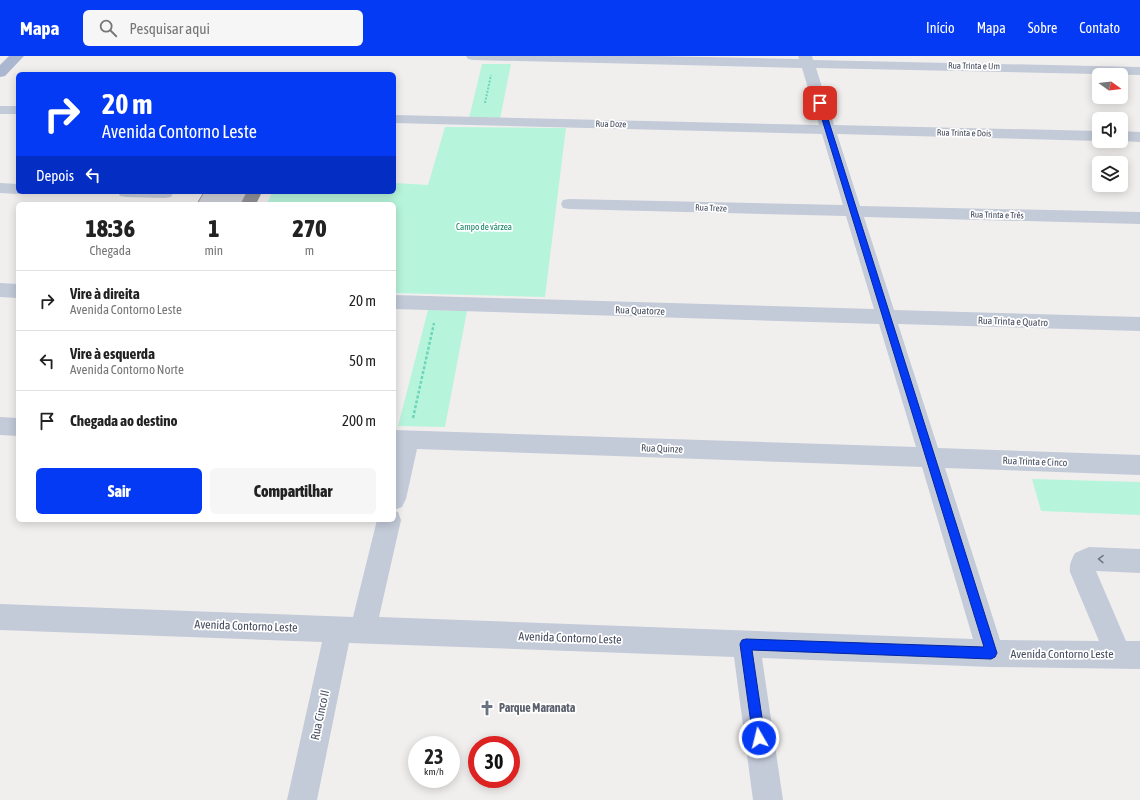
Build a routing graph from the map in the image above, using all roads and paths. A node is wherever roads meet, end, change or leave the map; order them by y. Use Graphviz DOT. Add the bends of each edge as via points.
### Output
graph roads {
  1 [pos="17,56"];
  2 [pos="473,56"];
  3 [pos="495,56"];
  4 [pos="806,59"];
  5 [pos="1140,71"];
  6 [pos="0,73"];
  7 [pos="0,110"];
  8 [pos="16,110"];
  9 [pos="396,119"];
  10 [pos="481,121"];
  11 [pos="828,130"];
  12 [pos="1092,136"];
  13 [pos="1128,136"];
  14 [pos="1140,137"];
  15 [pos="0,188"];
  16 [pos="16,189"];
  17 [pos="569,204"];
  18 [pos="854,212"];
  19 [pos="1140,218"];
  20 [pos="0,290"];
  21 [pos="16,291"];
  22 [pos="396,302"];
  23 [pos="439,304"];
  24 [pos="887,317"];
  25 [pos="1140,324"];
  26 [pos="0,426"];
  27 [pos="16,427"];
  28 [pos="401,439"];
  29 [pos="930,457"];
  30 [pos="1140,465"];
  31 [pos="396,483"];
  32 [pos="388,522"];
  33 [pos="1140,560"];
  34 [pos="0,617"];
  35 [pos="351,630"];
  36 [pos="746,644"];
  37 [pos="991,653"];
  38 [pos="1129,654"];
  39 [pos="302,800"];
  40 [pos="768,800"];
  1 -- 6 [label="main road"];
  2 -- 3 [label="street, Rua Trinta e Um"];
  3 -- 4 [label="street, Rua Trinta e Um"];
  3 -- 10 [label="path"];
  4 -- 5 [label="street, Rua Trinta e Um"];
  4 -- 11 [label="street"];
  7 -- 8 [label="street"];
  9 -- 10 [label="street, Rua Doze"];
  10 -- 11 [label="street, Rua Doze"];
  11 -- 12 [label="street, Rua Trinta e Dois"];
  11 -- 18 [label="street"];
  13 -- 14 [label="street"];
  15 -- 16 [label="street"];
  17 -- 18 [label="street, Rua Treze"];
  18 -- 19 [label="street, Rua Trinta e Três"];
  18 -- 24 [label="street"];
  20 -- 21 [label="street"];
  22 -- 23 [label="street, Rua Quatorze"];
  23 -- 24 [label="street, Rua Quatorze"];
  23 -- 28 [label="path"];
  24 -- 25 [label="street, Rua Trinta e Quatro"];
  24 -- 29 [label="street"];
  26 -- 27 [label="street"];
  28 -- 29 [label="street, Rua Quinze"];
  28 -- 31 [label="street"];
  29 -- 30 [label="street, Rua Trinta e Cinco"];
  29 -- 37 [label="street"];
  32 -- 35 [label="street, Rua Cinco II"];
  33 -- 38 [label="street, one-way" via="1089,559 1082,565 1083,572"];
  34 -- 35 [label="street, Avenida Contorno Leste"];
  35 -- 36 [label="street, Avenida Contorno Leste"];
  35 -- 39 [label="street, Rua Cinco II"];
  36 -- 37 [label="street, Avenida Contorno Leste"];
  36 -- 40 [label="street"];
  37 -- 38 [label="street, Avenida Contorno Leste"];
}
